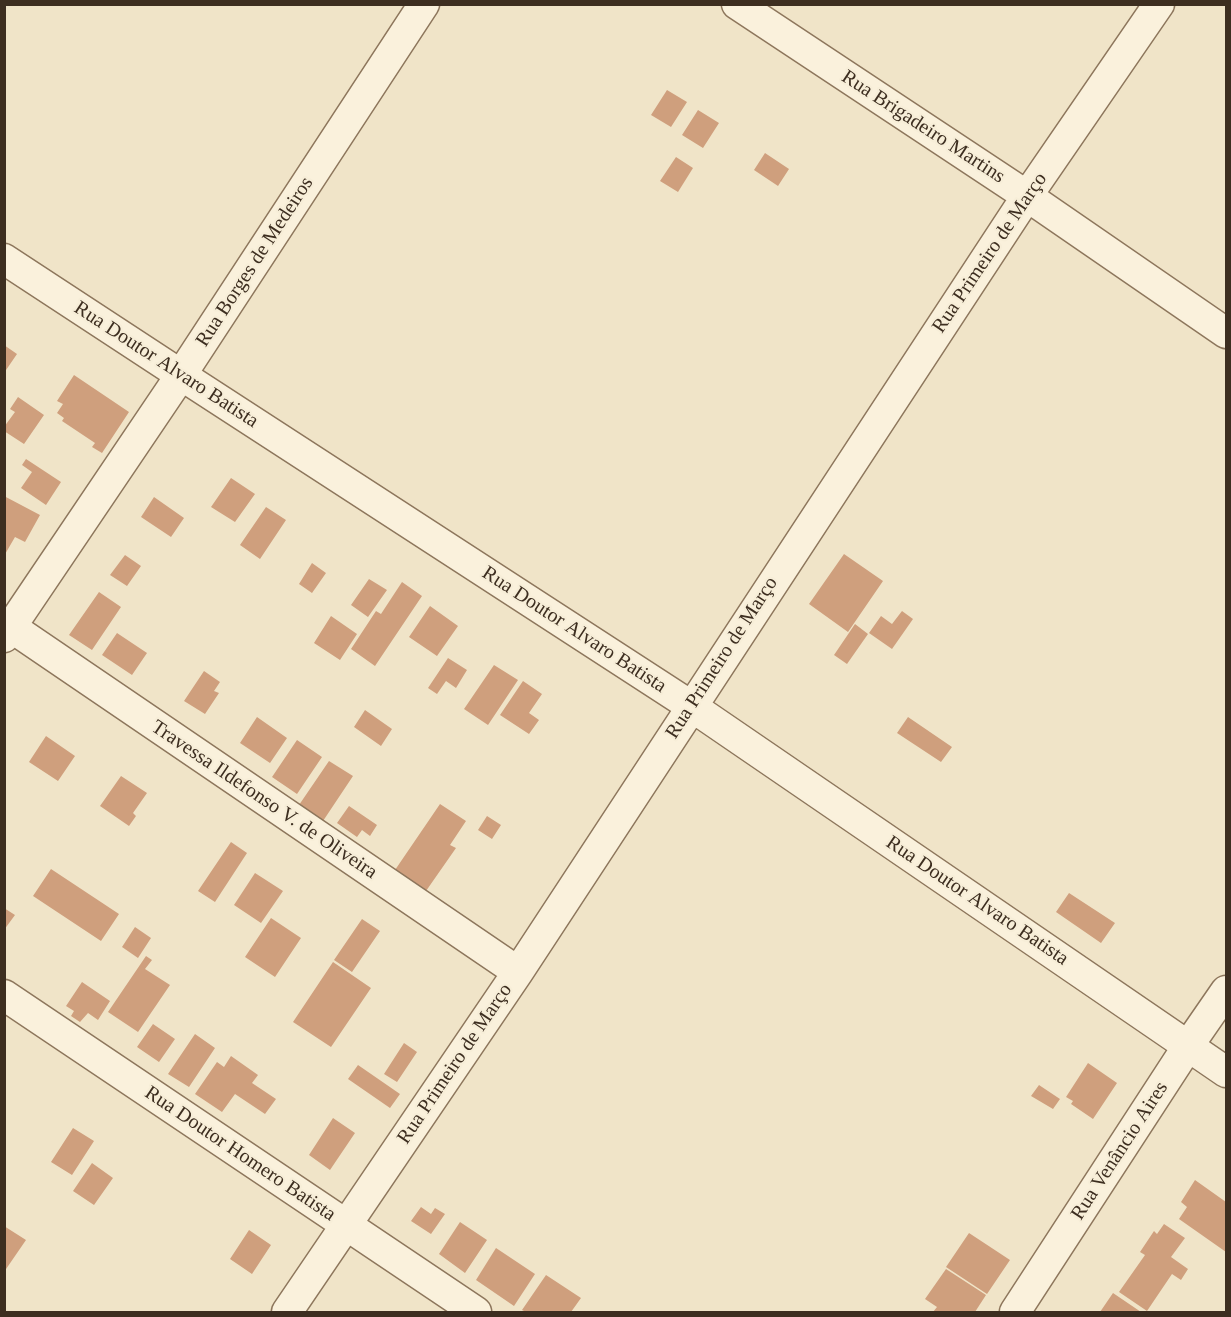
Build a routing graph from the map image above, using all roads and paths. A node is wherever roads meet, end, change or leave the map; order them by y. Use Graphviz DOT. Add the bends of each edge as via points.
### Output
graph roads {
  1 [pos="424,4"];
  2 [pos="737,4"];
  3 [pos="1159,4"];
  4 [pos="1027,196"];
  5 [pos="4,259"];
  6 [pos="1227,333"];
  7 [pos="181,375"];
  8 [pos="8,632"];
  9 [pos="691,706"];
  10 [pos="518,972"];
  11 [pos="1227,991"];
  12 [pos="4,995"];
  13 [pos="1188,1046"];
  14 [pos="1227,1072"];
  15 [pos="345,1225"];
  16 [pos="287,1312"];
  17 [pos="476,1312"];
  18 [pos="1015,1312"];
  1 -- 7 [label="street, Rua Borges de Medeiros"];
  2 -- 4 [label="street, Rua Brigadeiro Martins"];
  3 -- 4 [label="street, Rua Primeiro de Março"];
  4 -- 6 [label="street, Rua Brigadeiro Martins"];
  4 -- 9 [label="street, Rua Primeiro de Março"];
  5 -- 7 [label="street, Rua Doutor Alvaro Batista"];
  7 -- 8 [label="street, Rua Borges de Medeiros"];
  7 -- 9 [label="street, Rua Doutor Alvaro Batista"];
  8 -- 10 [label="street, Travessa Ildefonso V. de Oliveira"];
  9 -- 10 [label="street, Rua Primeiro de Março"];
  9 -- 13 [label="street, Rua Doutor Alvaro Batista"];
  10 -- 15 [label="street, Rua Primeiro de Março"];
  11 -- 13 [label="street, Rua Venâncio Aires"];
  12 -- 15 [label="street, Rua Doutor Homero Batista"];
  13 -- 14 [label="street, Rua Doutor Alvaro Batista"];
  13 -- 18 [label="street, Rua Venâncio Aires"];
  15 -- 16 [label="street, Rua Primeiro de Março"];
  15 -- 17 [label="street, Rua Doutor Homero Batista"];
}
